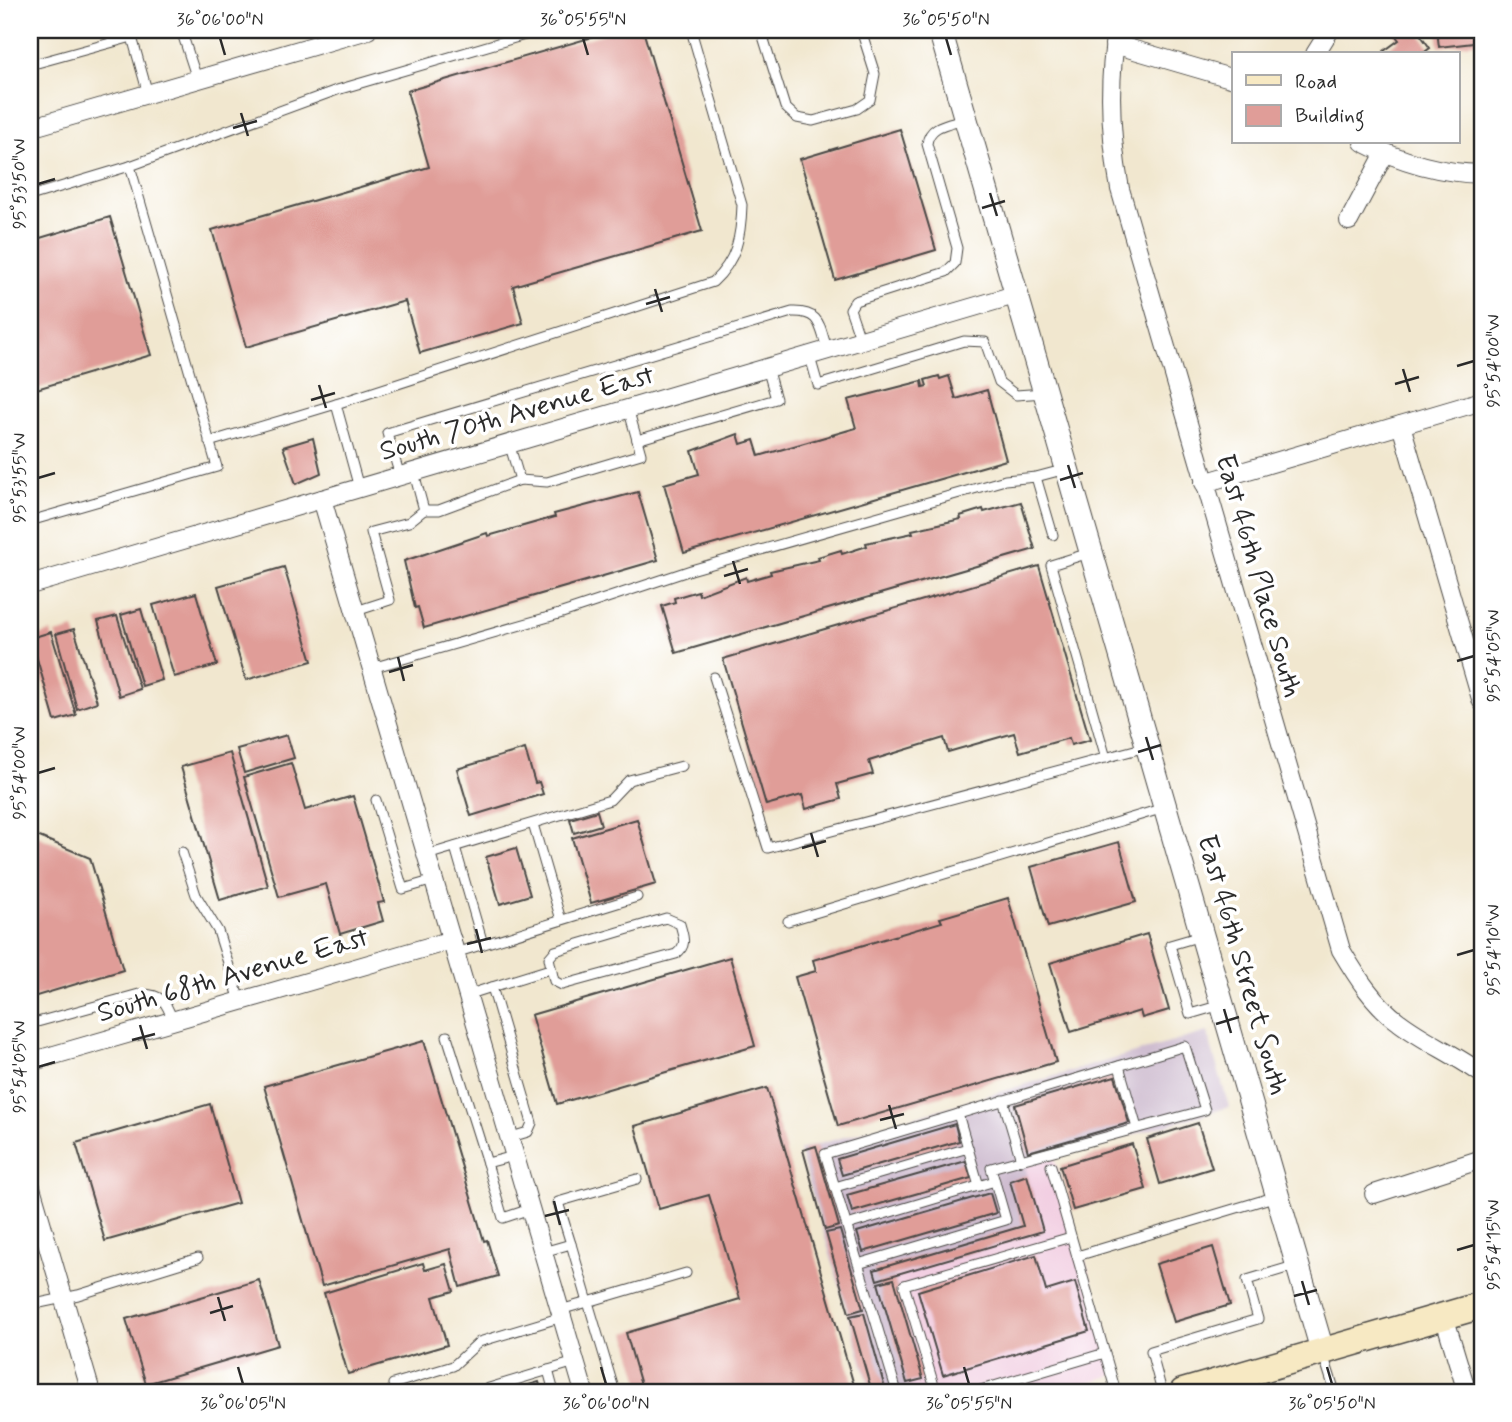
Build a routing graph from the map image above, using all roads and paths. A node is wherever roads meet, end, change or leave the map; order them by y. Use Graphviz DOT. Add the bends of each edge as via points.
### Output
graph roads {
  1 [pos="181,30"];
  2 [pos="368,30"];
  3 [pos="542,30"];
  4 [pos="691,30"];
  5 [pos="761,30"];
  6 [pos="861,30"];
  7 [pos="940,30"];
  8 [pos="1330,30"];
  9 [pos="1115,37"];
  10 [pos="1316,52"];
  11 [pos="30,65"];
  12 [pos="1232,78"];
  13 [pos="197,79"];
  14 [pos="148,94"];
  15 [pos="966,118"];
  16 [pos="30,128"];
  17 [pos="1367,144"];
  18 [pos="1385,153"];
  19 [pos="130,166"];
  20 [pos="1482,174"];
  21 [pos="30,196"];
  22 [pos="1349,221"];
  23 [pos="1018,294"];
  24 [pos="862,341"];
  25 [pos="828,351"];
  26 [pos="810,357"];
  27 [pos="767,369"];
  28 [pos="1046,393"];
  29 [pos="1482,401"];
  30 [pos="336,404"];
  31 [pos="628,408"];
  32 [pos="1401,425"];
  33 [pos="637,440"];
  34 [pos="209,442"];
  35 [pos="509,443"];
  36 [pos="1068,469"];
  37 [pos="407,474"];
  38 [pos="1036,477"];
  39 [pos="520,480"];
  40 [pos="1204,483"];
  41 [pos="359,488"];
  42 [pos="322,499"];
  43 [pos="424,510"];
  44 [pos="30,521"];
  45 [pos="1053,536"];
  46 [pos="1092,553"];
  47 [pos="30,585"];
  48 [pos="356,611"];
  49 [pos="372,668"];
  50 [pos="714,677"];
  51 [pos="1482,702"];
  52 [pos="1148,747"];
  53 [pos="1106,758"];
  54 [pos="682,766"];
  55 [pos="376,800"];
  56 [pos="1166,807"];
  57 [pos="533,824"];
  58 [pos="455,847"];
  59 [pos="182,852"];
  60 [pos="427,855"];
  61 [pos="434,880"];
  62 [pos="636,897"];
  63 [pos="561,920"];
  64 [pos="788,921"];
  65 [pos="1203,935"];
  66 [pos="483,944"];
  67 [pos="454,946"];
  68 [pos="550,969"];
  69 [pos="492,988"];
  70 [pos="467,995"];
  71 [pos="240,1002"];
  72 [pos="1223,1005"];
  73 [pos="173,1021"];
  74 [pos="30,1024"];
  75 [pos="447,1036"];
  76 [pos="30,1062"];
  77 [pos="1119,1066"];
  78 [pos="1481,1072"];
  79 [pos="1003,1100"];
  80 [pos="958,1114"];
  81 [pos="1137,1128"];
  82 [pos="511,1147"];
  83 [pos="968,1148"];
  84 [pos="1482,1159"];
  85 [pos="1021,1160"];
  86 [pos="487,1163"];
  87 [pos="1051,1166"];
  88 [pos="637,1179"];
  89 [pos="995,1181"];
  90 [pos="30,1184"];
  91 [pos="979,1186"];
  92 [pos="835,1187"];
  93 [pos="1374,1194"];
  94 [pos="1278,1196"];
  95 [pos="530,1209"];
  96 [pos="847,1225"];
  97 [pos="1071,1237"];
  98 [pos="571,1244"];
  99 [pos="542,1252"];
  100 [pos="1077,1256"];
  101 [pos="198,1258"];
  102 [pos="858,1264"];
  103 [pos="1298,1265"];
  104 [pos="686,1273"];
  105 [pos="63,1298"];
  106 [pos="588,1302"];
  107 [pos="30,1305"];
  108 [pos="1482,1305"];
  109 [pos="561,1314"];
  110 [pos="1444,1316"];
  111 [pos="1105,1353"];
  112 [pos="1323,1353"];
  113 [pos="575,1362"];
  114 [pos="548,1370"];
  115 [pos="393,1384"];
  116 [pos="91,1392"];
  117 [pos="476,1392"];
  118 [pos="554,1392"];
  119 [pos="584,1392"];
  120 [pos="615,1392"];
  121 [pos="897,1392"];
  122 [pos="936,1392"];
  123 [pos="974,1392"];
  124 [pos="1116,1392"];
  125 [pos="1162,1392"];
  126 [pos="1183,1392"];
  127 [pos="1335,1392"];
  128 [pos="1467,1392"];
  1 -- 13 [label="lane"];
  2 -- 13 [label="street"];
  3 -- 19 [label="lane" via="337,90"];
  4 -- 30 [label="lane" via="741,205 741,233 726,270 713,282"];
  5 -- 6 [label="lane" via="785,107 797,118 813,121 857,110 870,100 875,74"];
  7 -- 15 [label="street, East 46th Street South"];
  8 -- 10 [label="street"];
  9 -- 12 [label="street"];
  9 -- 40 [label="street, East 46th Place South" via="1110,126 1120,189"];
  11 -- 14 [label="lane" via="132,37"];
  13 -- 14 [label="street"];
  14 -- 16 [label="street"];
  15 -- 23 [label="street, East 46th Street South"];
  15 -- 24 [label="lane" via="934,129 927,144 957,248 955,263 946,272 855,301 850,309"];
  17 -- 18 [label="street"];
  18 -- 20 [label="street" via="1438,170"];
  18 -- 22 [label="street"];
  19 -- 21 [label="lane"];
  19 -- 34 [label="lane"];
  23 -- 24 [label="street, South 70th Avenue East"];
  23 -- 28 [label="street, East 46th Street South"];
  24 -- 25 [label="street, South 70th Avenue East"];
  25 -- 26 [label="street, South 70th Avenue East"];
  25 -- 37 [label="lane" via="816,317 792,312 387,433"];
  26 -- 27 [label="street, South 70th Avenue East"];
  26 -- 28 [label="lane" via="818,384 964,341 985,342 999,382 1016,395"];
  27 -- 31 [label="street, South 70th Avenue East"];
  27 -- 33 [label="lane" via="776,399"];
  28 -- 36 [label="street, East 46th Street South"];
  29 -- 32 [label="street"];
  30 -- 34 [label="lane"];
  30 -- 41 [label="lane"];
  31 -- 33 [label="lane"];
  31 -- 35 [label="street, South 70th Avenue East"];
  32 -- 40 [label="street"];
  32 -- 51 [label="street"];
  33 -- 39 [label="lane" via="641,454 547,482"];
  34 -- 44 [label="lane" via="217,467"];
  35 -- 37 [label="street, South 70th Avenue East"];
  35 -- 39 [label="lane"];
  36 -- 38 [label="lane"];
  36 -- 46 [label="street, East 46th Street South"];
  37 -- 41 [label="street, South 70th Avenue East"];
  37 -- 43 [label="lane"];
  38 -- 45 [label="lane"];
  38 -- 49 [label="lane" via="1005,480"];
  39 -- 43 [label="lane" via="439,510"];
  40 -- 78 [label="street, East 46th Place South" via="1341,950 1358,980 1384,1009"];
  41 -- 42 [label="street, South 70th Avenue East"];
  42 -- 47 [label="street, South 70th Avenue East"];
  42 -- 48 [label="street"];
  43 -- 48 [label="lane" via="409,522 371,532 390,600"];
  46 -- 52 [label="street, East 46th Street South"];
  46 -- 53 [label="lane" via="1051,565"];
  48 -- 49 [label="street"];
  49 -- 60 [label="street"];
  50 -- 53 [label="lane" via="768,848"];
  52 -- 53 [label="lane"];
  52 -- 56 [label="street, East 46th Street South"];
  54 -- 57 [label="lane" via="629,780 610,800"];
  55 -- 61 [label="lane" via="403,889"];
  56 -- 64 [label="lane"];
  56 -- 65 [label="street, East 46th Street South"];
  57 -- 58 [label="lane"];
  57 -- 63 [label="lane"];
  58 -- 60 [label="lane"];
  58 -- 66 [label="lane"];
  59 -- 71 [label="lane" via="196,895 218,931"];
  60 -- 61 [label="street"];
  61 -- 67 [label="street"];
  62 -- 63 [label="lane"];
  63 -- 66 [label="lane"];
  65 -- 72 [label="street, East 46th Street South"];
  65 -- 72 [label="lane" via="1170,945 1173,957 1190,1014"];
  66 -- 67 [label="lane"];
  67 -- 70 [label="street"];
  67 -- 71 [label="street, South 68th Avenue East"];
  68 -- 68 [label="lane" via="554,981 562,985 676,954 685,941 680,924 666,919 555,951 549,958"];
  68 -- 69 [label="lane"];
  69 -- 70 [label="lane"];
  69 -- 82 [label="lane" via="532,1123"];
  70 -- 82 [label="street"];
  71 -- 73 [label="street, South 68th Avenue East"];
  72 -- 94 [label="street, East 46th Street South"];
  73 -- 74 [label="lane" via="166,1001 154,993 139,993"];
  73 -- 76 [label="street, South 68th Avenue East"];
  75 -- 86 [label="lane"];
  77 -- 79 [label="lane"];
  77 -- 81 [label="lane"];
  77 -- 81 [label="lane" via="1185,1046 1205,1110"];
  79 -- 80 [label="lane"];
  79 -- 85 [label="lane"];
  80 -- 83 [label="lane"];
  80 -- 92 [label="lane" via="825,1154"];
  81 -- 85 [label="lane"];
  82 -- 86 [label="lane"];
  82 -- 95 [label="street"];
  83 -- 91 [label="lane"];
  83 -- 92 [label="lane"];
  84 -- 93 [label="street"];
  85 -- 89 [label="lane" via="991,1168"];
  86 -- 95 [label="lane" via="503,1218"];
  87 -- 97 [label="lane"];
  88 -- 98 [label="lane" via="558,1202"];
  89 -- 91 [label="lane"];
  89 -- 102 [label="lane" via="1006,1220"];
  90 -- 105 [label="street"];
  91 -- 96 [label="lane"];
  92 -- 96 [label="lane"];
  94 -- 100 [label="lane"];
  94 -- 103 [label="street, East 46th Street South"];
  95 -- 99 [label="street"];
  96 -- 102 [label="lane"];
  97 -- 100 [label="lane"];
  97 -- 122 [label="lane" via="904,1285"];
  98 -- 99 [label="lane"];
  98 -- 106 [label="lane"];
  99 -- 109 [label="street"];
  100 -- 111 [label="lane"];
  101 -- 105 [label="lane"];
  102 -- 121 [label="lane"];
  103 -- 112 [label="street, East 46th Street South"];
  103 -- 125 [label="lane" via="1247,1280 1258,1319 1151,1351"];
  104 -- 106 [label="lane"];
  105 -- 107 [label="lane"];
  105 -- 116 [label="street"];
  106 -- 109 [label="lane"];
  106 -- 120 [label="lane"];
  108 -- 110 [label="main road"];
  109 -- 113 [label="street"];
  109 -- 115 [label="lane" via="479,1342 453,1366"];
  110 -- 112 [label="main road"];
  110 -- 128 [label="street"];
  111 -- 123 [label="lane"];
  111 -- 124 [label="lane"];
  112 -- 126 [label="main road"];
  112 -- 127 [label="lane"];
  113 -- 114 [label="lane"];
  113 -- 119 [label="street"];
  114 -- 117 [label="lane"];
  114 -- 118 [label="lane"];
}
